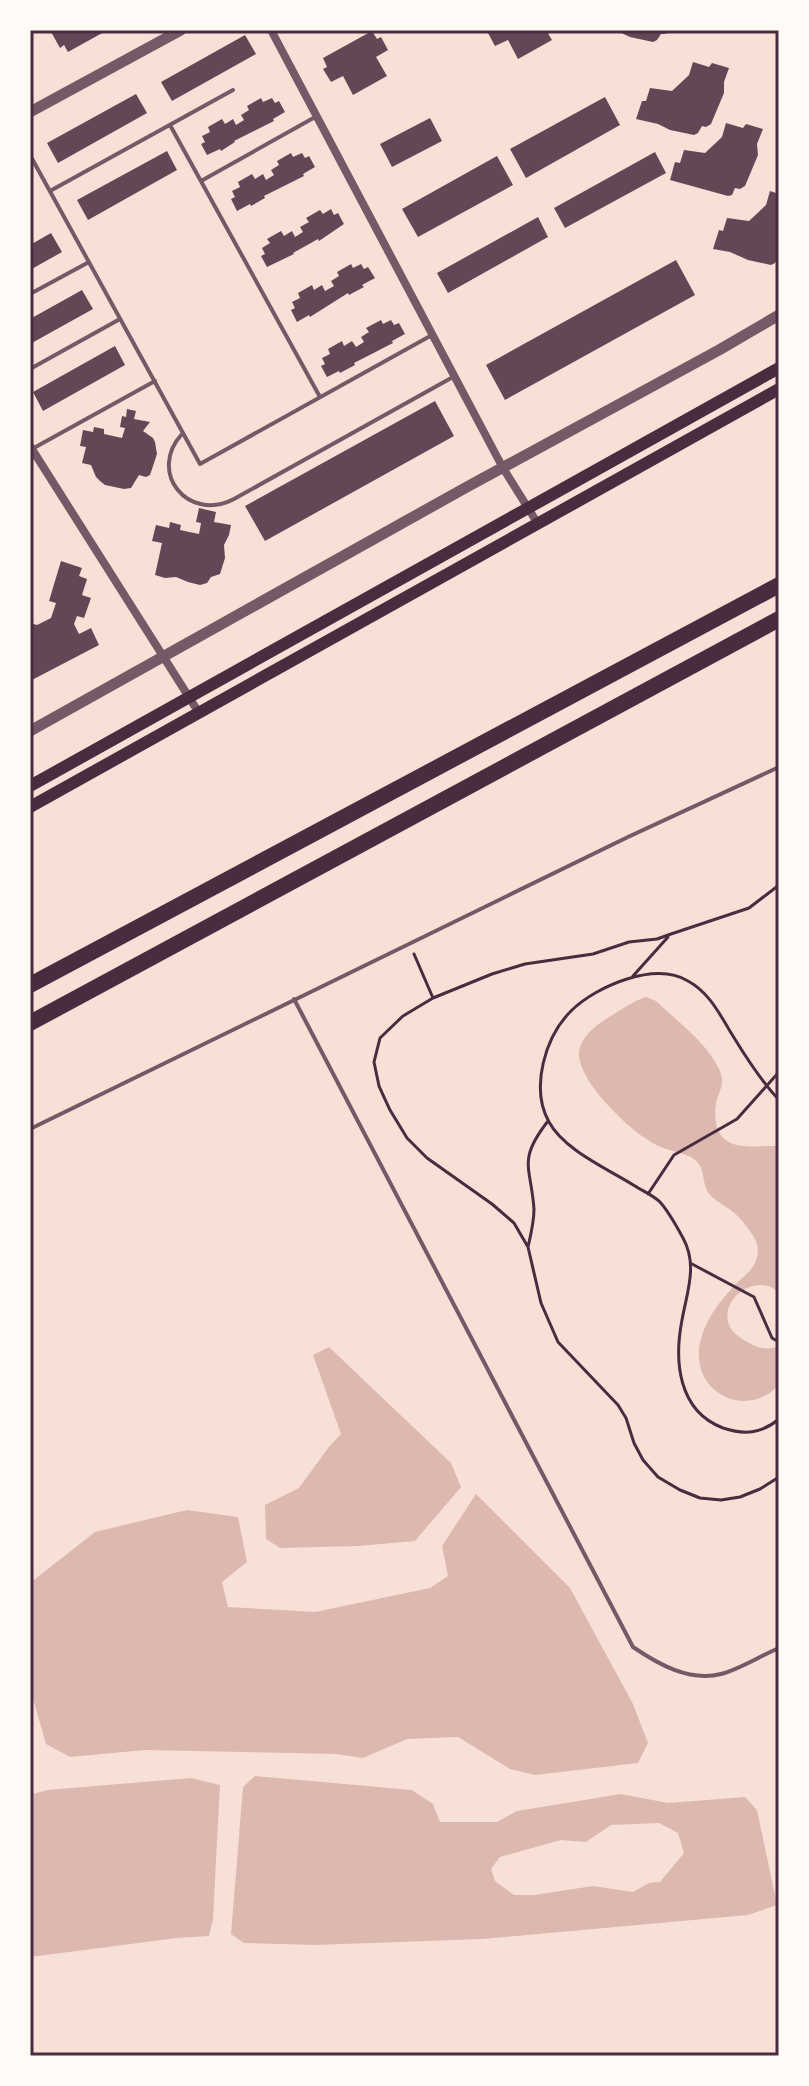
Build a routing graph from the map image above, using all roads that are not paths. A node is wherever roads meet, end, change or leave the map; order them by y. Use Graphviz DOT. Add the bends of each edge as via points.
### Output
graph roads {
  1 [pos="181,30"];
  2 [pos="271,30"];
  3 [pos="233,90"];
  4 [pos="30,112"];
  5 [pos="317,116"];
  6 [pos="170,125"];
  7 [pos="30,155"];
  8 [pos="201,181"];
  9 [pos="50,191"];
  10 [pos="89,262"];
  11 [pos="30,294"];
  12 [pos="779,315"];
  13 [pos="120,319"];
  14 [pos="433,334"];
  15 [pos="779,368"];
  16 [pos="30,369"];
  17 [pos="455,376"];
  18 [pos="155,381"];
  19 [pos="779,389"];
  20 [pos="320,397"];
  21 [pos="183,433"];
  22 [pos="31,448"];
  23 [pos="503,468"];
  24 [pos="528,508"];
  25 [pos="538,524"];
  26 [pos="779,585"];
  27 [pos="779,619"];
  28 [pos="164,656"];
  29 [pos="189,697"];
  30 [pos="199,713"];
  31 [pos="30,731"];
  32 [pos="779,767"];
  33 [pos="30,786"];
  34 [pos="30,807"];
  35 [pos="30,985"];
  36 [pos="294,999"];
  37 [pos="30,1023"];
  38 [pos="30,1129"];
  39 [pos="779,1648"];
  1 -- 4 [label="street"];
  2 -- 5 [label="street"];
  3 -- 6 [label="lane"];
  5 -- 8 [label="lane"];
  5 -- 14 [label="street"];
  6 -- 8 [label="lane"];
  6 -- 9 [label="lane"];
  7 -- 9 [label="lane"];
  8 -- 20 [label="lane"];
  9 -- 10 [label="lane"];
  10 -- 11 [label="lane"];
  10 -- 13 [label="lane"];
  12 -- 23 [label="street"];
  13 -- 16 [label="lane"];
  13 -- 18 [label="lane"];
  14 -- 17 [label="street"];
  14 -- 20 [label="lane"];
  15 -- 24 [label="main road"];
  17 -- 21 [label="lane" via="218,506 192,502 173,483 170,457"];
  17 -- 23 [label="street"];
  18 -- 21 [label="lane"];
  18 -- 22 [label="lane"];
  19 -- 25 [label="main road"];
  20 -- 21 [label="lane" via="200,464"];
  22 -- 28 [label="street"];
  23 -- 24 [label="street"];
  23 -- 28 [label="street"];
  24 -- 25 [label="street"];
  24 -- 29 [label="main road"];
  25 -- 30 [label="main road"];
  26 -- 35 [label="highway"];
  27 -- 37 [label="highway"];
  28 -- 29 [label="street"];
  28 -- 31 [label="street"];
  29 -- 30 [label="street"];
  29 -- 33 [label="main road"];
  30 -- 34 [label="main road"];
  32 -- 36 [label="lane"];
  36 -- 38 [label="lane"];
  36 -- 39 [label="lane" via="633,1647 676,1671 697,1675 721,1674"];
}
